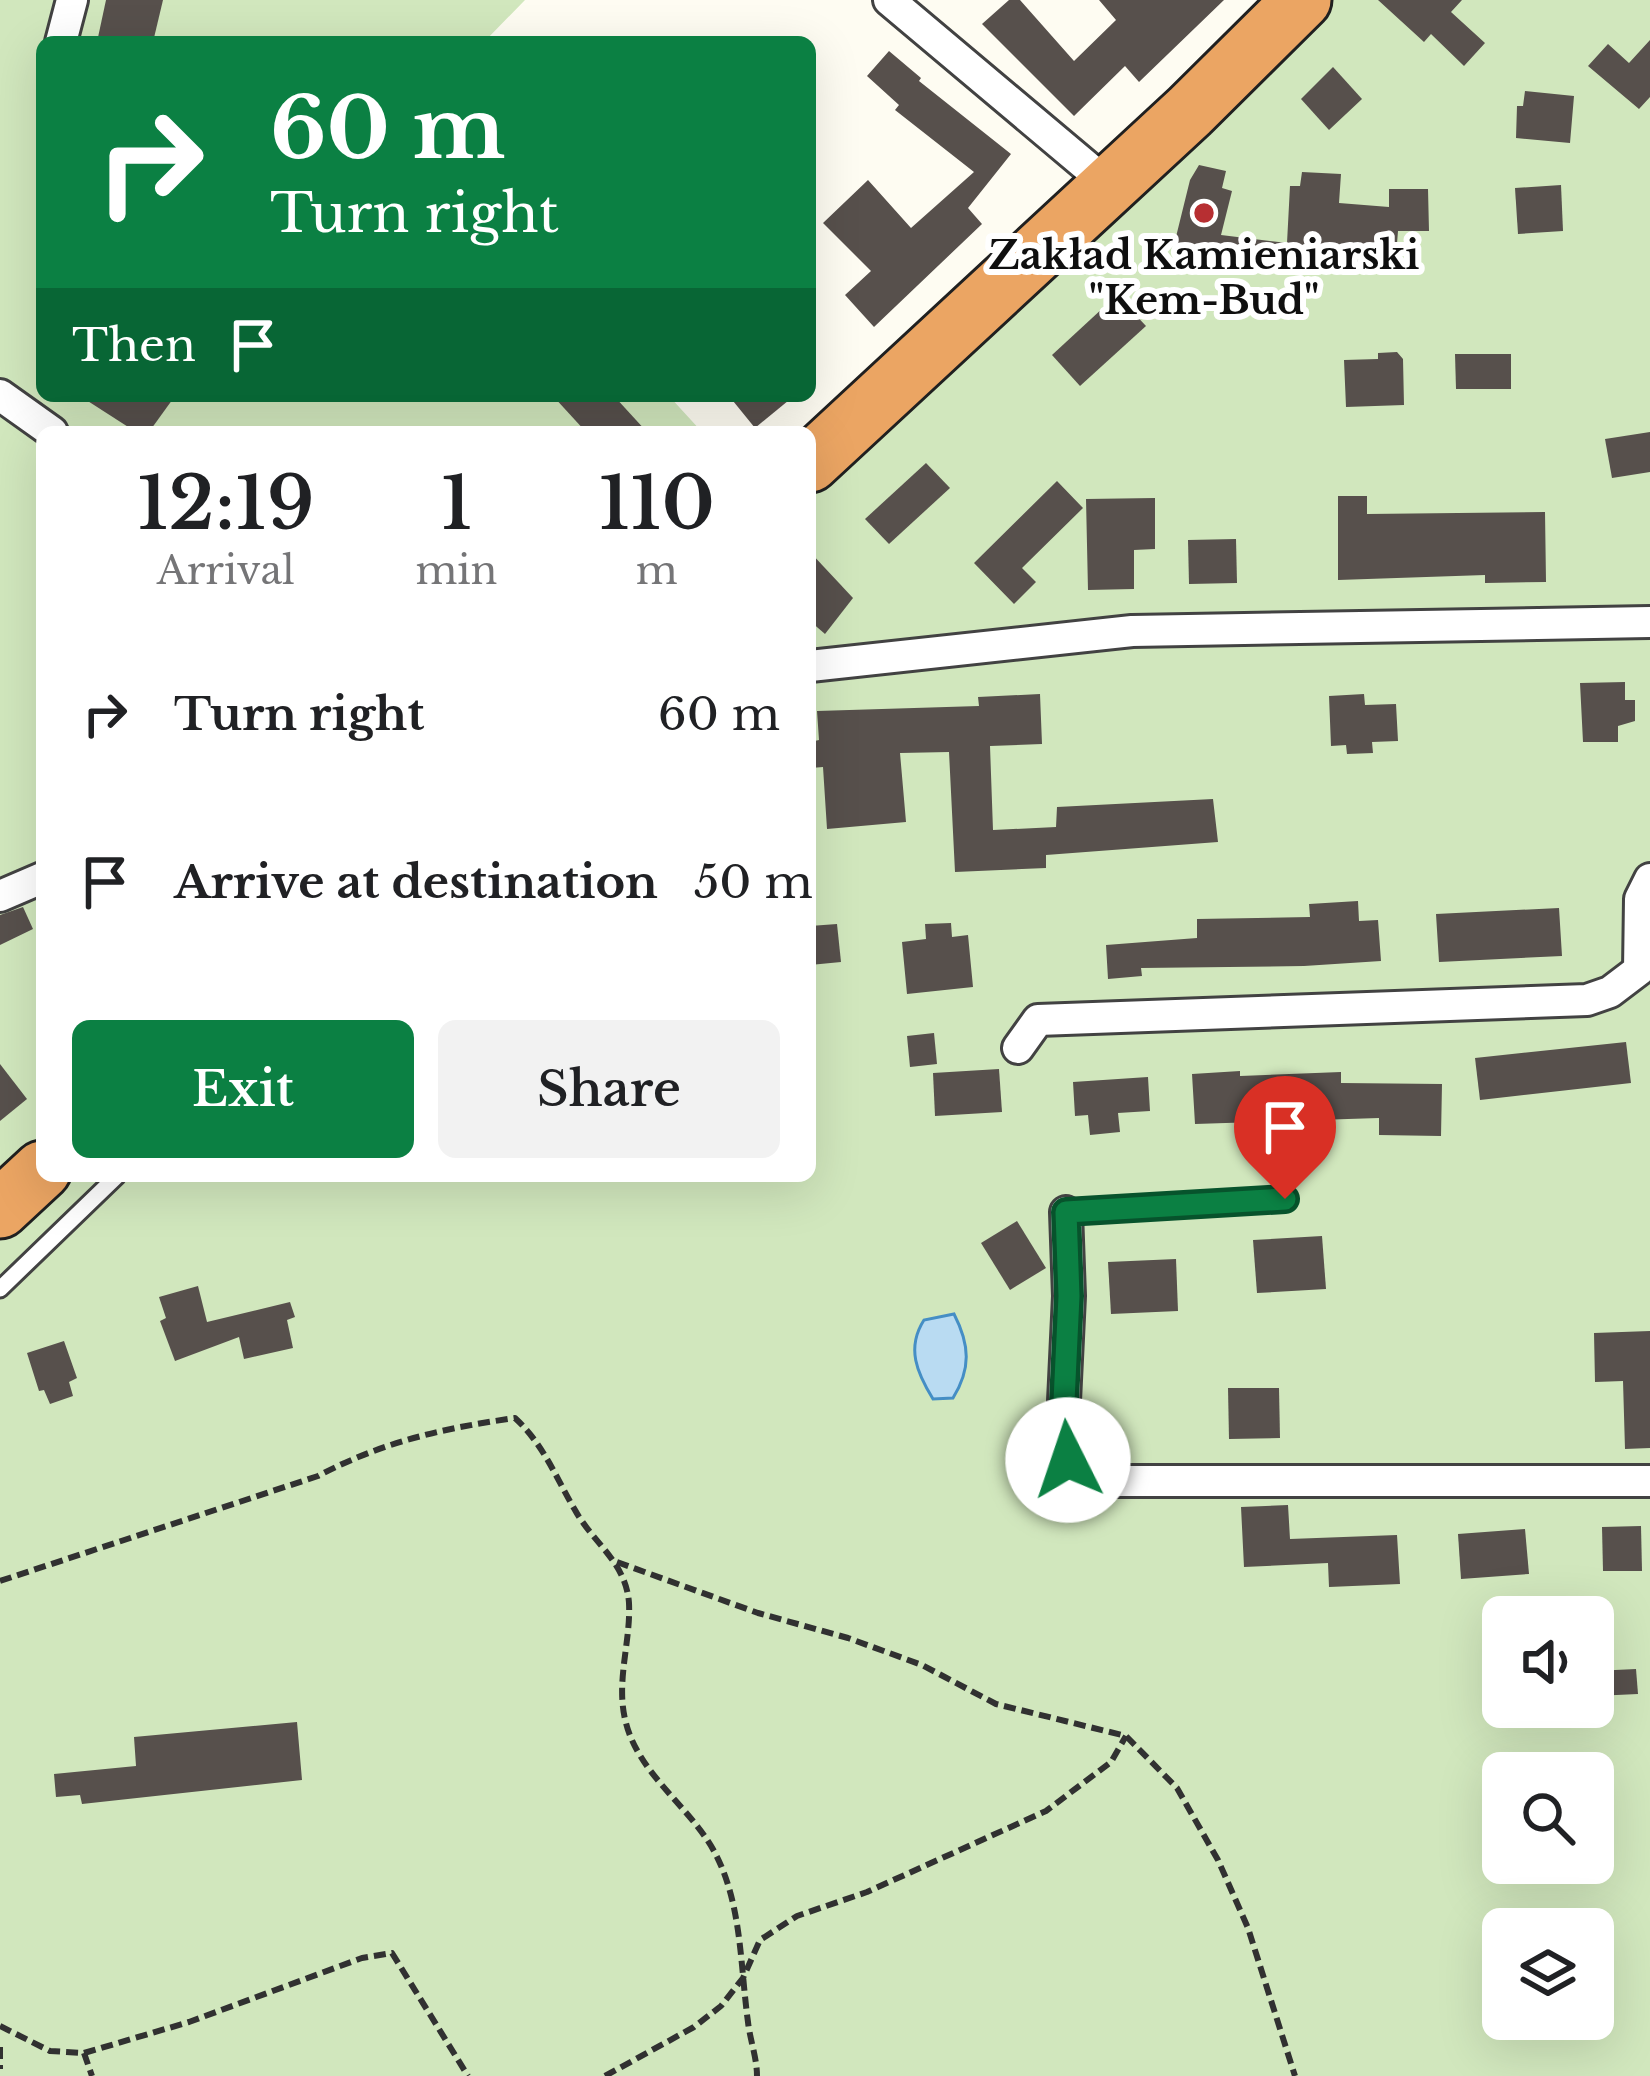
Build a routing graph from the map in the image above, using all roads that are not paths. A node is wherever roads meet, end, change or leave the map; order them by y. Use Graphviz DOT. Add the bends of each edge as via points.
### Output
graph roads {
  1 [pos="72,0"];
  2 [pos="889,0"];
  3 [pos="1302,0"];
  4 [pos="63,36"];
  5 [pos="1109,185"];
  6 [pos="0,395"];
  7 [pos="44,426"];
  8 [pos="816,457"];
  9 [pos="1650,622"];
  10 [pos="816,664"];
  11 [pos="1650,879"];
  12 [pos="36,881"];
  13 [pos="0,896"];
  14 [pos="1018,1048"];
  15 [pos="36,1176"];
  16 [pos="111,1182"];
  17 [pos="1285,1199"];
  18 [pos="0,1209"];
  19 [pos="1066,1212"];
  20 [pos="0,1289"];
  21 [pos="1650,1481"];
  1 -- 4 [label="street"];
  2 -- 5 [label="street"];
  3 -- 5 [label="highway"];
  5 -- 8 [label="highway"];
  6 -- 7 [label="street"];
  9 -- 10 [label="street" via="1132,631"];
  11 -- 14 [label="street" via="1640,899 1639,970 1587,1000 1039,1020"];
  12 -- 13 [label="street"];
  15 -- 18 [label="highway"];
  16 -- 20 [label="lane"];
  17 -- 19 [label="lane"];
  19 -- 21 [label="street" via="1062,1443 1068,1460 1096,1481"];
}
